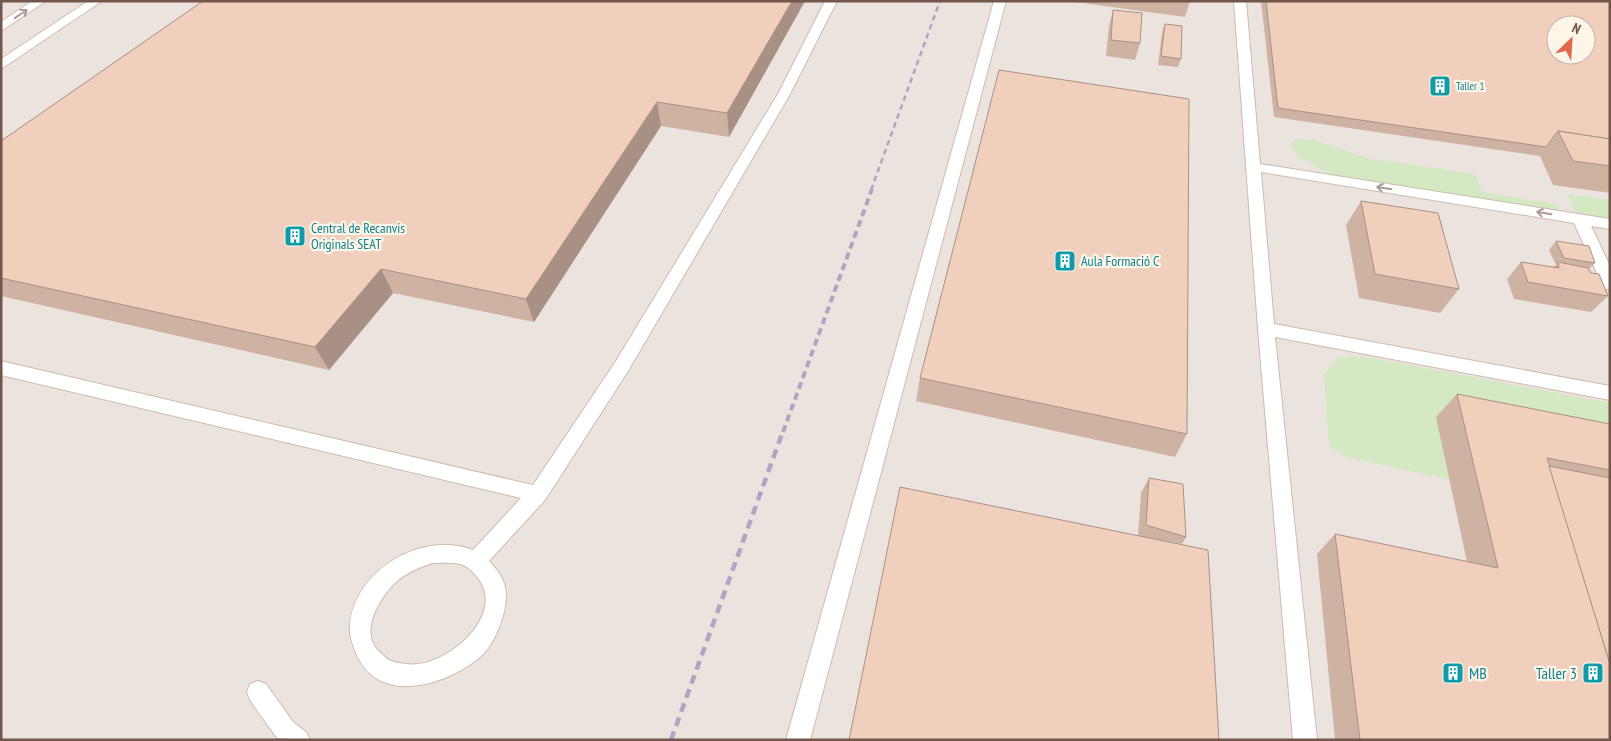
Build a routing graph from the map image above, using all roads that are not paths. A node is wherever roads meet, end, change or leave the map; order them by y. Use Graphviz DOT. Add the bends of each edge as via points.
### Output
graph roads {
  1 [pos="40,1"];
  2 [pos="96,1"];
  3 [pos="831,1"];
  4 [pos="1000,1"];
  5 [pos="1240,1"];
  6 [pos="1,28"];
  7 [pos="1,65"];
  8 [pos="1254,167"];
  9 [pos="1580,219"];
  10 [pos="1610,224"];
  11 [pos="1610,284"];
  12 [pos="1266,329"];
  13 [pos="1,368"];
  14 [pos="1610,393"];
  15 [pos="538,494"];
  16 [pos="476,561"];
  17 [pos="258,692"];
  18 [pos="298,740"];
  19 [pos="798,740"];
  20 [pos="1305,740"];
  6 -- 1 [label="lane, one-way"];
  2 -- 7 [label="lane"];
  3 -- 15 [label="lane" via="784,94 627,358"];
  4 -- 19 [label="lane"];
  5 -- 8 [label="lane"];
  9 -- 8 [label="lane, one-way"];
  8 -- 12 [label="lane"];
  9 -- 10 [label="lane"];
  9 -- 11 [label="lane"];
  12 -- 14 [label="lane"];
  12 -- 20 [label="lane"];
  13 -- 15 [label="lane"];
  15 -- 16 [label="lane"];
  16 -- 16 [label="lane" via="458,554 433,554 410,561 389,575 372,594 362,615 360,636 369,658 385,671 414,676 438,671 472,650 488,630 497,598 492,579"];
  17 -- 18 [label="lane" via="284,730"];
}
